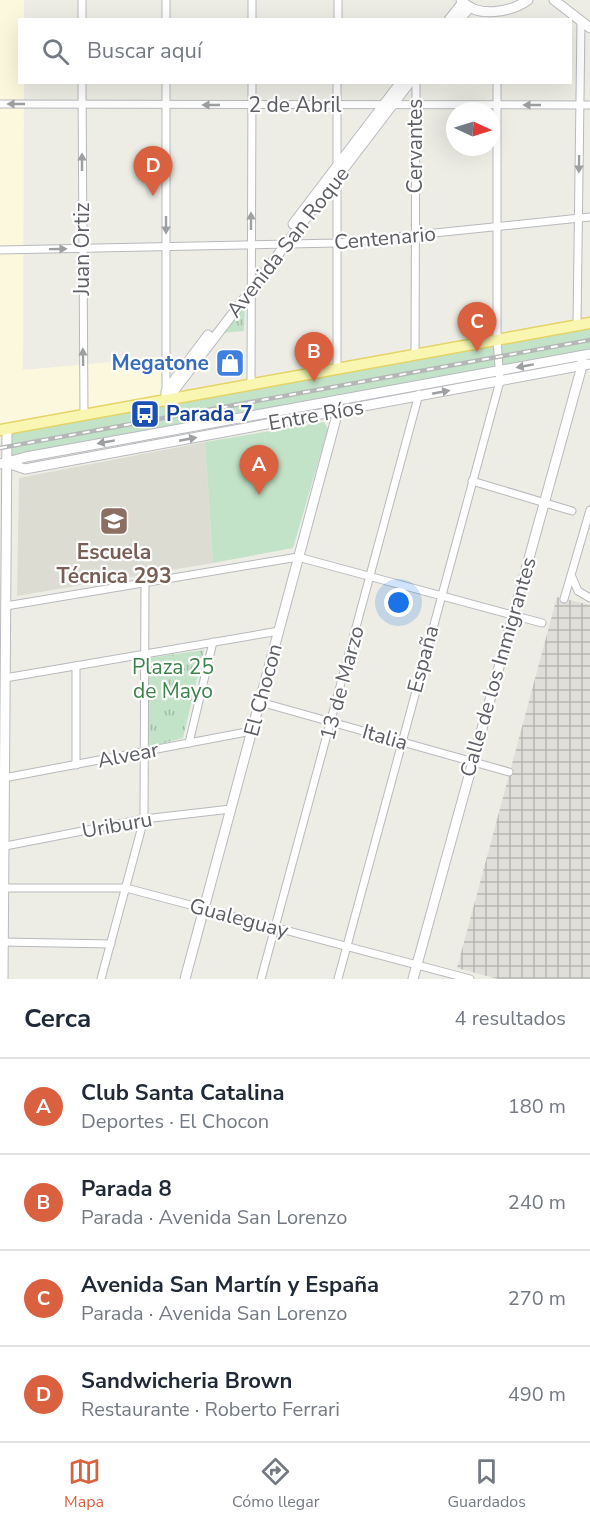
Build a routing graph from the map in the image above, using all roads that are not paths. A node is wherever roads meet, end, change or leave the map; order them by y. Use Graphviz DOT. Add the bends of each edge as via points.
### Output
graph roads {
  1 [pos="82,0"];
  2 [pos="166,0"];
  3 [pos="252,0"];
  4 [pos="338,0"];
  5 [pos="528,0"];
  6 [pos="554,0"];
  7 [pos="464,3"];
  8 [pos="497,16"];
  9 [pos="82,18"];
  10 [pos="166,18"];
  11 [pos="252,18"];
  12 [pos="338,18"];
  13 [pos="451,18"];
  14 [pos="460,18"];
  15 [pos="581,21"];
  16 [pos="590,28"];
  17 [pos="82,84"];
  18 [pos="166,84"];
  19 [pos="252,84"];
  20 [pos="338,84"];
  21 [pos="400,84"];
  22 [pos="408,84"];
  23 [pos="416,84"];
  24 [pos="497,84"];
  25 [pos="497,102"];
  26 [pos="0,104"];
  27 [pos="82,104"];
  28 [pos="166,105"];
  29 [pos="251,105"];
  30 [pos="337,105"];
  31 [pos="388,105"];
  32 [pos="416,105"];
  33 [pos="446,105"];
  34 [pos="500,105"];
  35 [pos="580,105"];
  36 [pos="590,105"];
  37 [pos="497,156"];
  38 [pos="337,166"];
  39 [pos="337,178"];
  40 [pos="590,217"];
  41 [pos="579,219"];
  42 [pos="497,228"];
  43 [pos="415,237"];
  44 [pos="337,243"];
  45 [pos="281,244"];
  46 [pos="251,245"];
  47 [pos="166,247"];
  48 [pos="82,249"];
  49 [pos="0,250"];
  50 [pos="251,284"];
  51 [pos="590,323"];
  52 [pos="577,326"];
  53 [pos="497,339"];
  54 [pos="415,354"];
  55 [pos="586,355"];
  56 [pos="586,365"];
  57 [pos="337,368"];
  58 [pos="500,370"];
  59 [pos="500,381"];
  60 [pos="251,385"];
  61 [pos="417,386"];
  62 [pos="166,396"];
  63 [pos="419,396"];
  64 [pos="338,400"];
  65 [pos="338,411"];
  66 [pos="84,415"];
  67 [pos="210,423"];
  68 [pos="3,430"];
  69 [pos="212,434"];
  70 [pos="126,438"];
  71 [pos="127,450"];
  72 [pos="3,463"];
  73 [pos="472,481"];
  74 [pos="544,502"];
  75 [pos="572,511"];
  76 [pos="589,514"];
  77 [pos="298,557"];
  78 [pos="571,574"];
  79 [pos="370,576"];
  80 [pos="145,583"];
  81 [pos="440,595"];
  82 [pos="590,598"];
  83 [pos="564,599"];
  84 [pos="6,606"];
  85 [pos="514,615"];
  86 [pos="542,623"];
  87 [pos="279,631"];
  88 [pos="213,642"];
  89 [pos="3,645"];
  90 [pos="145,654"];
  91 [pos="76,666"];
  92 [pos="5,678"];
  93 [pos="260,702"];
  94 [pos="331,722"];
  95 [pos="252,732"];
  96 [pos="400,741"];
  97 [pos="189,743"];
  98 [pos="144,752"];
  99 [pos="471,762"];
  100 [pos="76,765"];
  101 [pos="509,772"];
  102 [pos="4,778"];
  103 [pos="231,809"];
  104 [pos="144,819"];
  105 [pos="2,847"];
  106 [pos="3,888"];
  107 [pos="126,888"];
  108 [pos="204,908"];
  109 [pos="274,927"];
  110 [pos="111,944"];
  111 [pos="346,946"];
  112 [pos="2,948"];
  113 [pos="417,965"];
  114 [pos="3,979"];
  115 [pos="101,979"];
  116 [pos="185,979"];
  117 [pos="261,979"];
  118 [pos="338,979"];
  119 [pos="413,979"];
  120 [pos="470,979"];
  1 -- 9 [label="street"];
  2 -- 10 [label="street"];
  3 -- 11 [label="street"];
  4 -- 12 [label="street"];
  5 -- 8 [label="street"];
  6 -- 15 [label="street"];
  7 -- 8 [label="street"];
  7 -- 13 [label="street"];
  7 -- 14 [label="street"];
  15 -- 16 [label="street"];
  15 -- 35 [label="street"];
  17 -- 27 [label="street, Juan Ortiz"];
  18 -- 28 [label="street"];
  19 -- 29 [label="street"];
  20 -- 30 [label="street"];
  21 -- 31 [label="street, Avenida San Roque"];
  22 -- 31 [label="street, Avenida San Roque"];
  23 -- 32 [label="street, Cervantes"];
  24 -- 25 [label="street, España"];
  27 -- 26 [label="street, 2 de Abril, one-way"];
  27 -- 28 [label="street, 2 de Abril"];
  48 -- 27 [label="street, Juan Ortiz, one-way"];
  29 -- 28 [label="street, 2 de Abril, one-way"];
  28 -- 47 [label="street, one-way"];
  29 -- 30 [label="street, 2 de Abril"];
  46 -- 29 [label="street, one-way"];
  30 -- 31 [label="street, 2 de Abril"];
  30 -- 38 [label="street"];
  31 -- 32 [label="street, 2 de Abril"];
  31 -- 38 [label="street, Avenida San Roque"];
  31 -- 39 [label="street, Avenida San Roque"];
  32 -- 33 [label="street, 2 de Abril"];
  32 -- 43 [label="street, Cervantes"];
  35 -- 34 [label="street, 2 de Abril, one-way"];
  35 -- 36 [label="street, 2 de Abril"];
  35 -- 41 [label="street, one-way"];
  37 -- 42 [label="street, España"];
  38 -- 39 [label="street"];
  38 -- 45 [label="street, Avenida San Roque"];
  39 -- 44 [label="street"];
  39 -- 45 [label="street, Avenida San Roque"];
  40 -- 41 [label="street, Centenario"];
  41 -- 42 [label="street, Centenario"];
  41 -- 52 [label="street"];
  42 -- 43 [label="street, Centenario"];
  42 -- 53 [label="street, España"];
  43 -- 44 [label="street, Centenario"];
  43 -- 54 [label="street, Cervantes"];
  44 -- 45 [label="street, Centenario"];
  44 -- 57 [label="street"];
  45 -- 46 [label="street, Centenario"];
  45 -- 50 [label="street, Avenida San Roque"];
  46 -- 47 [label="street, Centenario"];
  46 -- 50 [label="street"];
  47 -- 48 [label="street, Centenario"];
  47 -- 62 [label="street"];
  49 -- 48 [label="street, Centenario, one-way"];
  66 -- 48 [label="street, Juan Ortiz, one-way"];
  50 -- 60 [label="street"];
  50 -- 62 [label="street, Avenida San Roque"];
  51 -- 52 [label="main road"];
  52 -- 53 [label="main road"];
  53 -- 54 [label="main road"];
  53 -- 58 [label="street, España"];
  54 -- 57 [label="main road"];
  55 -- 56 [label="street, Calle de los Inmigrantes"];
  55 -- 58 [label="street, Entre Ríos, one-way"];
  56 -- 59 [label="street, Entre Ríos"];
  56 -- 74 [label="street, Calle de los Inmigrantes"];
  57 -- 60 [label="main road"];
  58 -- 59 [label="street, España"];
  58 -- 61 [label="street, Entre Ríos"];
  63 -- 59 [label="street, Entre Ríos, one-way"];
  59 -- 73 [label="street, España"];
  60 -- 62 [label="main road"];
  61 -- 63 [label="street, 13 de Marzo"];
  61 -- 64 [label="street, Entre Ríos"];
  62 -- 66 [label="main road"];
  63 -- 65 [label="street, Entre Ríos"];
  63 -- 79 [label="street, 13 de Marzo"];
  64 -- 65 [label="street, El Chocon"];
  64 -- 67 [label="street, Entre Ríos"];
  65 -- 69 [label="street, Entre Ríos"];
  65 -- 77 [label="street, El Chocon"];
  66 -- 68 [label="main road"];
  67 -- 69 [label="street"];
  67 -- 70 [label="street, Entre Ríos"];
  68 -- 72 [label="street"];
  71 -- 69 [label="street, Entre Ríos, one-way"];
  70 -- 71 [label="street"];
  70 -- 72 [label="street, Entre Ríos, one-way"];
  71 -- 72 [label="street, Entre Ríos" via="25,469"];
  72 -- 84 [label="street"];
  73 -- 74 [label="street"];
  73 -- 81 [label="street, España"];
  74 -- 75 [label="street"];
  74 -- 85 [label="street, Calle de los Inmigrantes"];
  76 -- 78 [label="street"];
  77 -- 79 [label="street"];
  77 -- 80 [label="street"];
  77 -- 87 [label="street, El Chocon"];
  78 -- 82 [label="street" via="578,591"];
  78 -- 83 [label="street"];
  79 -- 81 [label="street"];
  79 -- 94 [label="street, 13 de Marzo"];
  80 -- 84 [label="street"];
  80 -- 90 [label="street"];
  81 -- 85 [label="street"];
  81 -- 96 [label="street, España"];
  84 -- 89 [label="street"];
  85 -- 86 [label="street"];
  85 -- 99 [label="street, Calle de los Inmigrantes"];
  87 -- 88 [label="street"];
  87 -- 93 [label="street, El Chocon"];
  88 -- 90 [label="street"];
  88 -- 97 [label="street"];
  89 -- 92 [label="street"];
  90 -- 91 [label="street"];
  90 -- 98 [label="street"];
  91 -- 92 [label="street"];
  91 -- 100 [label="street"];
  92 -- 102 [label="street"];
  93 -- 94 [label="street, Italia"];
  93 -- 95 [label="street, El Chocon"];
  94 -- 96 [label="street, Italia"];
  94 -- 109 [label="street, 13 de Marzo"];
  95 -- 97 [label="street, Alvear"];
  95 -- 103 [label="street, El Chocon"];
  96 -- 99 [label="street, Italia"];
  96 -- 111 [label="street, España"];
  97 -- 98 [label="street, Alvear"];
  98 -- 100 [label="street, Alvear"];
  98 -- 104 [label="street"];
  99 -- 101 [label="street, Italia"];
  99 -- 113 [label="street, Calle de los Inmigrantes"];
  100 -- 102 [label="street, Alvear"];
  102 -- 105 [label="street"];
  103 -- 104 [label="street, Uriburu"];
  103 -- 108 [label="street, El Chocon"];
  104 -- 105 [label="street, Uriburu"];
  104 -- 107 [label="street"];
  105 -- 106 [label="street"];
  106 -- 107 [label="street, Gualeguay"];
  106 -- 112 [label="street"];
  107 -- 108 [label="street, Gualeguay"];
  107 -- 110 [label="street"];
  108 -- 109 [label="street, Gualeguay"];
  108 -- 116 [label="street, El Chocon"];
  109 -- 111 [label="street, Gualeguay"];
  109 -- 117 [label="street, 13 de Marzo"];
  110 -- 112 [label="street"];
  110 -- 115 [label="street"];
  111 -- 113 [label="street, Gualeguay"];
  111 -- 118 [label="street, España"];
  112 -- 114 [label="street"];
  113 -- 119 [label="street, Calle de los Inmigrantes"];
  113 -- 120 [label="street, Gualeguay"];
}
